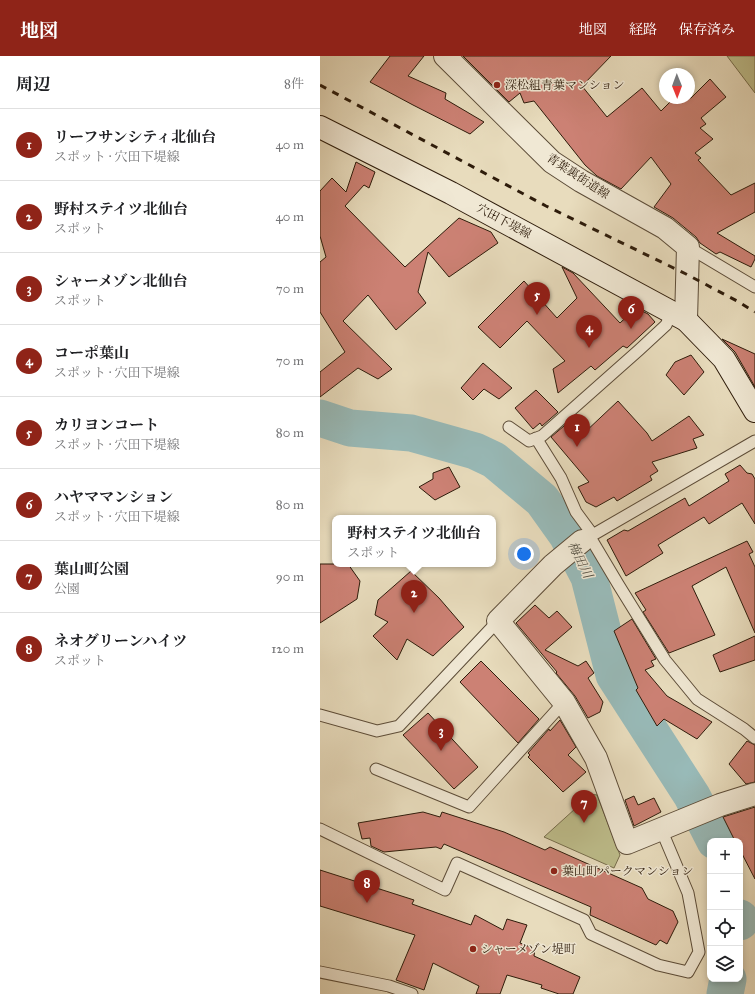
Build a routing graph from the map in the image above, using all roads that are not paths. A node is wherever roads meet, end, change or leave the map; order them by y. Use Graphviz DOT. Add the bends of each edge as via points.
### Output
graph roads {
  1 [pos="445,56"];
  2 [pos="320,127"];
  3 [pos="688,247"];
  4 [pos="755,287"];
  5 [pos="679,316"];
  6 [pos="755,412"];
  7 [pos="509,427"];
  8 [pos="536,438"];
  9 [pos="755,441"];
  10 [pos="588,538"];
  11 [pos="498,621"];
  12 [pos="564,702"];
  13 [pos="320,715"];
  14 [pos="755,738"];
  15 [pos="376,769"];
  16 [pos="755,794"];
  17 [pos="320,829"];
  18 [pos="661,829"];
  19 [pos="320,972"];
  20 [pos="412,994"];
  1 -- 3 [label="street, 青葉裏街道線" via="552,162 665,228"];
  2 -- 5 [label="street, 穴田下堤線" via="451,193"];
  3 -- 4 [label="lane"];
  3 -- 5 [label="street"];
  5 -- 6 [label="street" via="724,359"];
  5 -- 8 [label="lane" via="542,436"];
  7 -- 8 [label="lane" via="529,441"];
  8 -- 10 [label="lane" via="561,478"];
  9 -- 10 [label="lane"];
  10 -- 11 [label="street" via="553,565"];
  10 -- 14 [label="lane" via="665,660 697,699"];
  11 -- 12 [label="street"];
  11 -- 13 [label="lane" via="399,726 377,731"];
  12 -- 15 [label="lane" via="469,807"];
  12 -- 18 [label="street" via="596,758 627,843"];
  16 -- 18 [label="street"];
  17 -- 18 [label="lane" via="445,890 457,863 584,920 591,934 658,965 688,972 698,952 688,893"];
  19 -- 20 [label="lane" via="389,986"];
}
